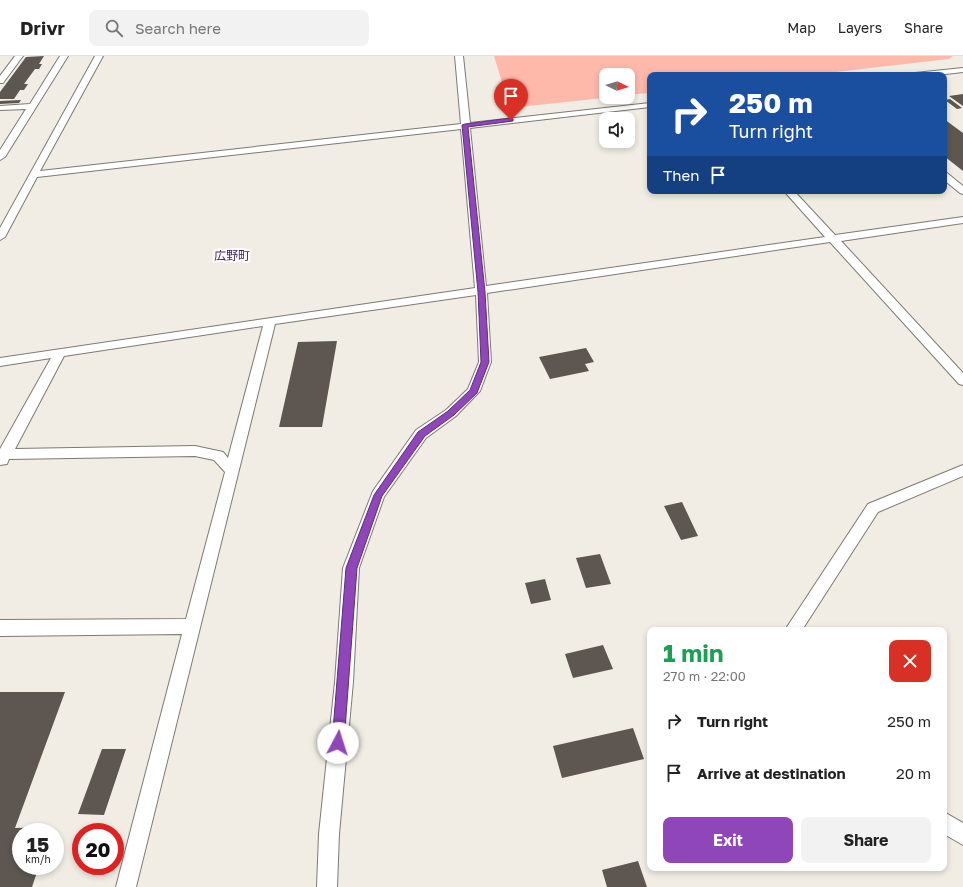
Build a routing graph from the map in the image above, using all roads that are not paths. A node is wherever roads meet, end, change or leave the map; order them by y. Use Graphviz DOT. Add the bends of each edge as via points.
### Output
graph roads {
  1 [pos="19,56"];
  2 [pos="64,56"];
  3 [pos="99,56"];
  4 [pos="459,56"];
  5 [pos="963,70"];
  6 [pos="944,72"];
  7 [pos="0,81"];
  8 [pos="647,105"];
  9 [pos="32,106"];
  10 [pos="0,108"];
  11 [pos="465,125"];
  12 [pos="0,157"];
  13 [pos="34,175"];
  14 [pos="947,178"];
  15 [pos="963,191"];
  16 [pos="792,194"];
  17 [pos="963,220"];
  18 [pos="0,237"];
  19 [pos="832,239"];
  20 [pos="482,292"];
  21 [pos="270,321"];
  22 [pos="60,353"];
  23 [pos="0,362"];
  24 [pos="963,381"];
  25 [pos="2,458"];
  26 [pos="963,470"];
  27 [pos="232,471"];
  28 [pos="192,626"];
  29 [pos="795,627"];
  30 [pos="0,628"];
  31 [pos="947,824"];
  32 [pos="963,835"];
  33 [pos="126,887"];
  34 [pos="327,887"];
  1 -- 7 [label="lane"];
  2 -- 9 [label="lane"];
  3 -- 13 [label="lane"];
  4 -- 11 [label="lane"];
  5 -- 6 [label="lane"];
  8 -- 11 [label="lane"];
  9 -- 10 [label="lane"];
  9 -- 12 [label="lane"];
  11 -- 13 [label="lane"];
  11 -- 20 [label="lane"];
  13 -- 18 [label="lane"];
  14 -- 15 [label="lane"];
  16 -- 19 [label="lane"];
  17 -- 19 [label="lane"];
  19 -- 20 [label="lane"];
  19 -- 24 [label="lane"];
  20 -- 21 [label="lane"];
  20 -- 34 [label="lane" via="485,362 474,391 451,413 422,434 378,495 352,568 329,834"];
  21 -- 22 [label="lane"];
  21 -- 27 [label="lane"];
  22 -- 23 [label="lane"];
  22 -- 25 [label="lane"];
  25 -- 27 [label="lane" via="196,451 218,456"];
  26 -- 29 [label="lane" via="873,508"];
  27 -- 28 [label="lane"];
  28 -- 30 [label="lane"];
  28 -- 33 [label="lane"];
  31 -- 32 [label="lane"];
}
